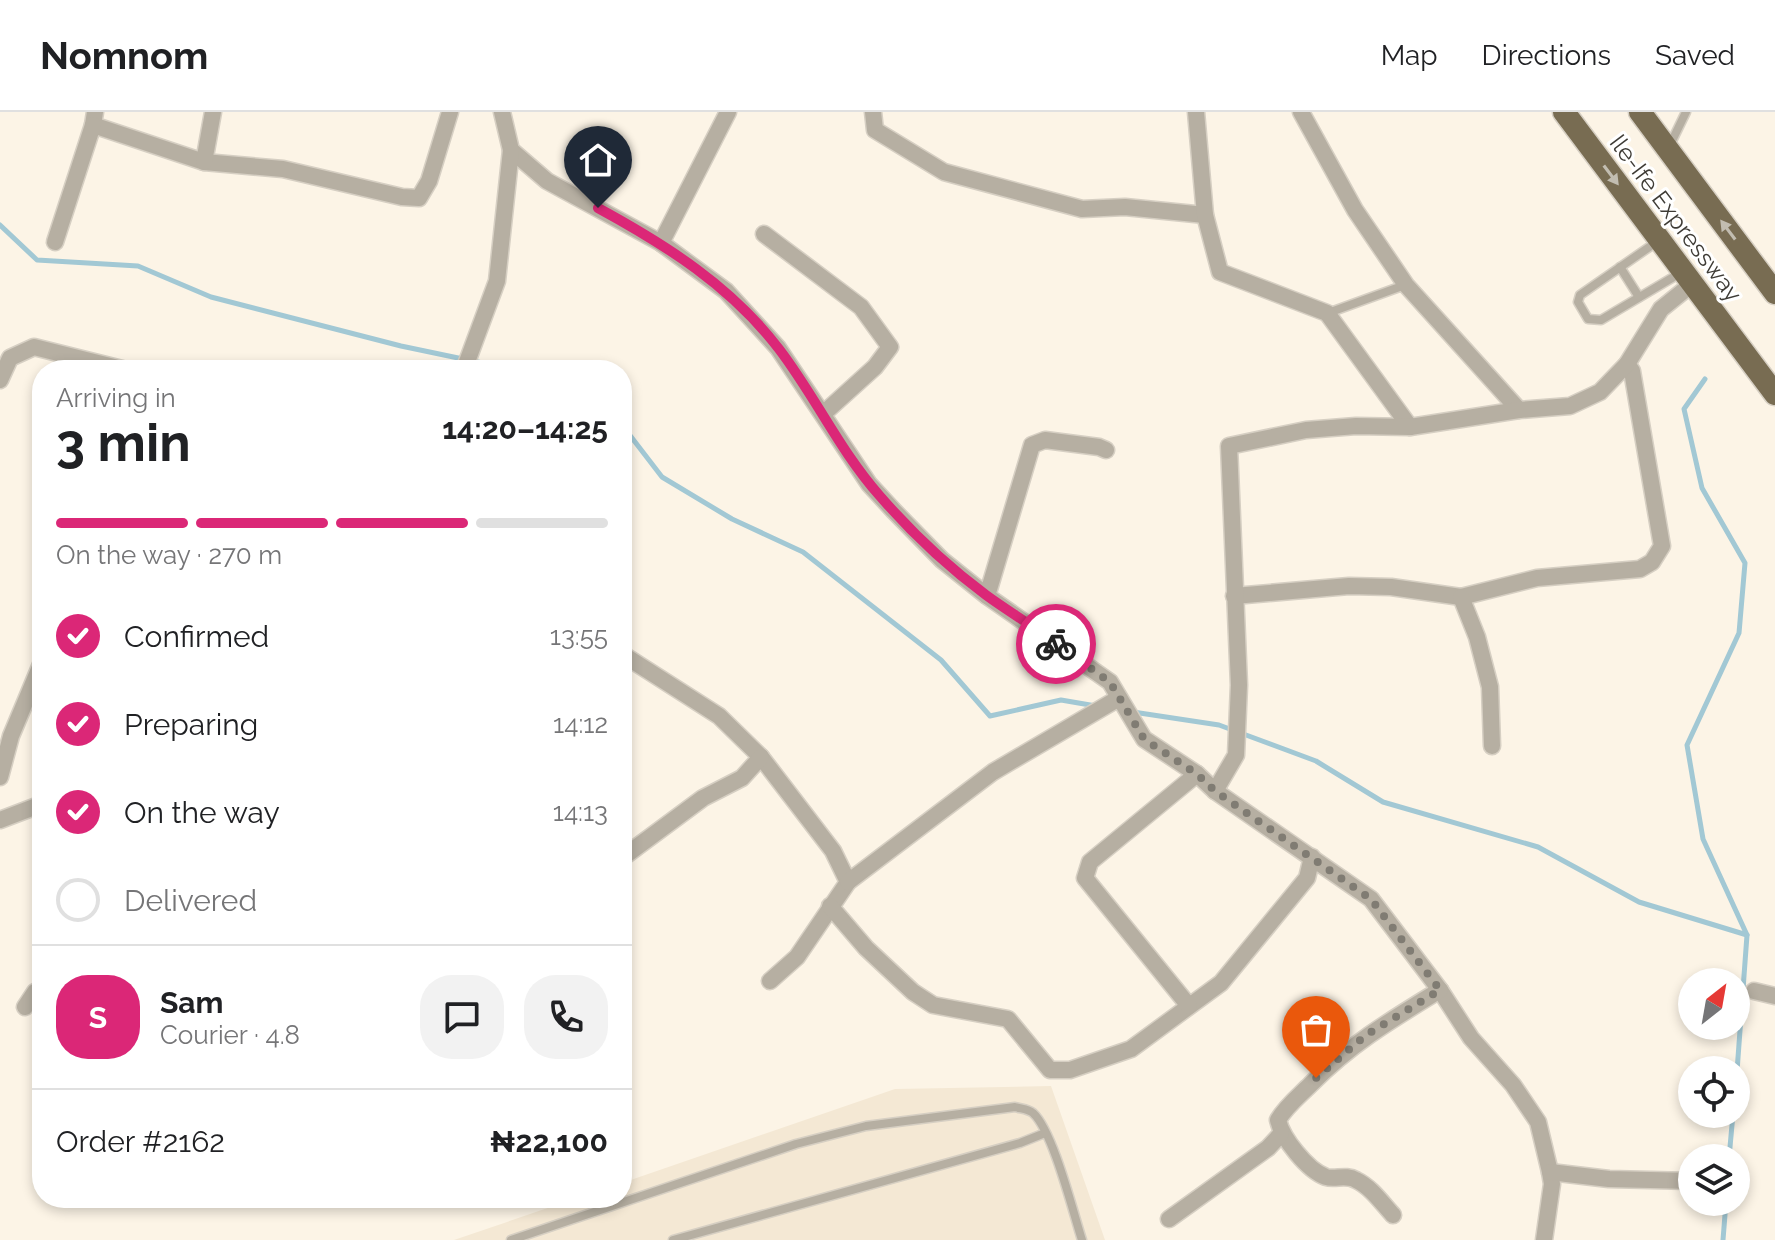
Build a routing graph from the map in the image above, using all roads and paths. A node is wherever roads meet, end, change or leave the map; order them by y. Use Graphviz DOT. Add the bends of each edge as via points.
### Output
graph roads {
  1 [pos="213,112"];
  2 [pos="450,112"];
  3 [pos="502,112"];
  4 [pos="728,112"];
  5 [pos="873,112"];
  6 [pos="1196,112"];
  7 [pos="1301,112"];
  8 [pos="1564,112"];
  9 [pos="1640,112"];
  10 [pos="1686,112"];
  11 [pos="94,118"];
  12 [pos="1668,149"];
  13 [pos="511,150"];
  14 [pos="204,162"];
  15 [pos="1205,215"];
  16 [pos="764,234"];
  17 [pos="1660,240"];
  18 [pos="55,242"];
  19 [pos="661,243"];
  20 [pos="1620,267"];
  21 [pos="1687,277"];
  22 [pos="1406,285"];
  23 [pos="1775,293"];
  24 [pos="1639,297"];
  25 [pos="1327,313"];
  26 [pos="86,360"];
  27 [pos="468,360"];
  28 [pos="1627,364"];
  29 [pos="0,380"];
  30 [pos="1775,394"];
  31 [pos="1519,410"];
  32 [pos="823,414"];
  33 [pos="1410,427"];
  34 [pos="1106,450"];
  35 [pos="987,596"];
  36 [pos="1234,596"];
  37 [pos="1461,597"];
  38 [pos="632,660"];
  39 [pos="32,686"];
  40 [pos="1119,698"];
  41 [pos="1492,746"];
  42 [pos="761,757"];
  43 [pos="1197,774"];
  44 [pos="775,776"];
  45 [pos="0,777"];
  46 [pos="742,778"];
  47 [pos="1215,791"];
  48 [pos="32,810"];
  49 [pos="0,820"];
  50 [pos="632,851"];
  51 [pos="1312,857"];
  52 [pos="848,882"];
  53 [pos="830,906"];
  54 [pos="770,981"];
  55 [pos="1440,990"];
  56 [pos="1754,991"];
  57 [pos="32,996"];
  58 [pos="1775,996"];
  59 [pos="1189,1006"];
  60 [pos="25,1007"];
  61 [pos="1045,1133"];
  62 [pos="1281,1134"];
  63 [pos="1550,1172"];
  64 [pos="1678,1181"];
  65 [pos="632,1199"];
  66 [pos="606,1208"];
  67 [pos="1393,1215"];
  68 [pos="1169,1219"];
  69 [pos="511,1240"];
  70 [pos="673,1240"];
  71 [pos="1082,1240"];
  72 [pos="1544,1240"];
  1 -- 14 [label="street"];
  2 -- 14 [label="street" via="419,198 283,169"];
  3 -- 13 [label="street"];
  4 -- 19 [label="street"];
  5 -- 15 [label="street" via="875,130 944,172 1082,209 1125,207"];
  6 -- 15 [label="street"];
  7 -- 22 [label="street" via="1355,210"];
  8 -- 17 [label="highway, Ile-Ife Expressway, one-way"];
  9 -- 12 [label="highway, Ile-Ife Expressway"];
  10 -- 12 [label="lane"];
  11 -- 14 [label="street"];
  11 -- 18 [label="street"];
  23 -- 12 [label="highway, Ile-Ife Expressway, one-way"];
  13 -- 19 [label="street" via="547,181"];
  13 -- 27 [label="street" via="497,281"];
  15 -- 25 [label="street" via="1220,272"];
  16 -- 32 [label="street" via="861,307 890,347"];
  17 -- 20 [label="lane"];
  17 -- 21 [label="highway, Ile-Ife Expressway"];
  19 -- 32 [label="street" via="726,291 778,348"];
  20 -- 24 [label="lane"];
  20 -- 24 [label="lane" via="1580,295 1578,302 1588,319 1601,320"];
  21 -- 24 [label="lane"];
  21 -- 28 [label="street"];
  21 -- 30 [label="highway, Ile-Ife Expressway"];
  22 -- 25 [label="lane"];
  22 -- 31 [label="street"];
  25 -- 33 [label="street"];
  26 -- 29 [label="street" via="34,347 10,358"];
  28 -- 31 [label="street" via="1600,392 1570,406"];
  28 -- 37 [label="street" via="1662,546 1652,562 1640,569 1537,578"];
  31 -- 33 [label="street"];
  32 -- 35 [label="street" via="869,484 942,560"];
  33 -- 36 [label="street" via="1306,430 1229,446"];
  34 -- 35 [label="street" via="1045,440 1032,445"];
  35 -- 40 [label="street" via="1110,682"];
  36 -- 37 [label="street" via="1349,586"];
  36 -- 47 [label="street" via="1236,755"];
  37 -- 41 [label="street" via="1490,687"];
  38 -- 42 [label="street" via="719,716"];
  39 -- 45 [label="street"];
  40 -- 43 [label="street" via="1144,739"];
  40 -- 52 [label="street" via="993,772"];
  42 -- 44 [label="street"];
  42 -- 46 [label="street"];
  43 -- 47 [label="street"];
  43 -- 59 [label="street" via="1090,862 1085,878"];
  44 -- 46 [label="street"];
  44 -- 52 [label="street" via="833,851"];
  46 -- 50 [label="street" via="703,798"];
  47 -- 51 [label="street"];
  48 -- 49 [label="street"];
  51 -- 55 [label="street" via="1371,899"];
  51 -- 59 [label="street" via="1307,878 1252,947 1221,983"];
  52 -- 53 [label="street"];
  53 -- 54 [label="street" via="797,957"];
  53 -- 59 [label="street" via="913,992 933,1005 1008,1019 1050,1070 1070,1070 1131,1049"];
  55 -- 62 [label="street" via="1366,1035 1333,1063 1284,1110 1278,1120"];
  55 -- 63 [label="street" via="1538,1122"];
  56 -- 58 [label="street"];
  57 -- 60 [label="street"];
  61 -- 65 [label="lane" via="1037,1116 1015,1107 866,1126"];
  61 -- 70 [label="lane"];
  61 -- 71 [label="lane"];
  62 -- 67 [label="street" via="1311,1168 1328,1178 1355,1179"];
  62 -- 68 [label="street"];
  63 -- 64 [label="street"];
  63 -- 72 [label="street"];
  66 -- 69 [label="lane"];
}
